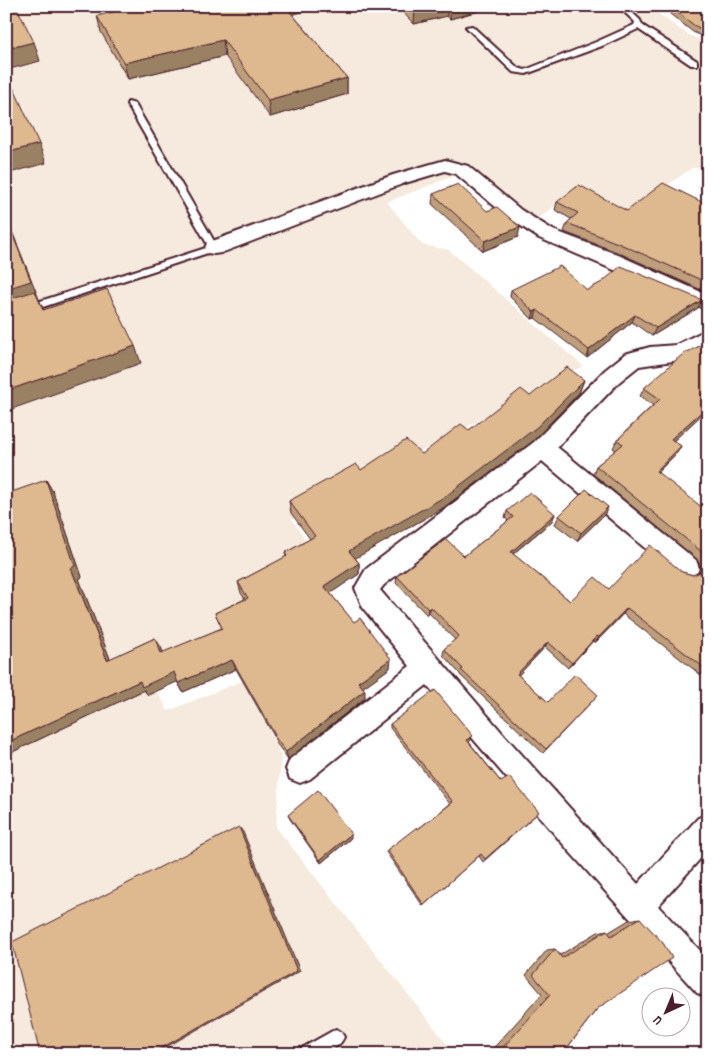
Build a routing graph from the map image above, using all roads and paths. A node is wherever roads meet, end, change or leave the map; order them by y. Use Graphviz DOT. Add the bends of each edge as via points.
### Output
graph roads {
  1 [pos="622,6"];
  2 [pos="638,26"];
  3 [pos="470,28"];
  4 [pos="694,63"];
  5 [pos="131,104"];
  6 [pos="214,248"];
  7 [pos="708,303"];
  8 [pos="6,316"];
  9 [pos="708,336"];
  10 [pos="542,448"];
  11 [pos="687,568"];
  12 [pos="428,668"];
  13 [pos="300,769"];
  14 [pos="708,828"];
  15 [pos="638,906"];
  16 [pos="708,982"];
  17 [pos="336,1037"];
  18 [pos="308,1054"];
  1 -- 2 [label="lane" via="638,21"];
  2 -- 3 [label="lane" via="526,72 516,70"];
  2 -- 4 [label="lane"];
  5 -- 6 [label="lane"];
  6 -- 7 [label="street" via="445,164 462,170 515,214 546,234"];
  6 -- 8 [label="lane"];
  9 -- 10 [label="street" via="680,352 632,360 612,376"];
  10 -- 11 [label="street"];
  10 -- 12 [label="street" via="375,578 367,588 372,600"];
  12 -- 13 [label="street"];
  12 -- 15 [label="street"];
  14 -- 15 [label="street"];
  15 -- 16 [label="street"];
  17 -- 18 [label="lane"];
}
